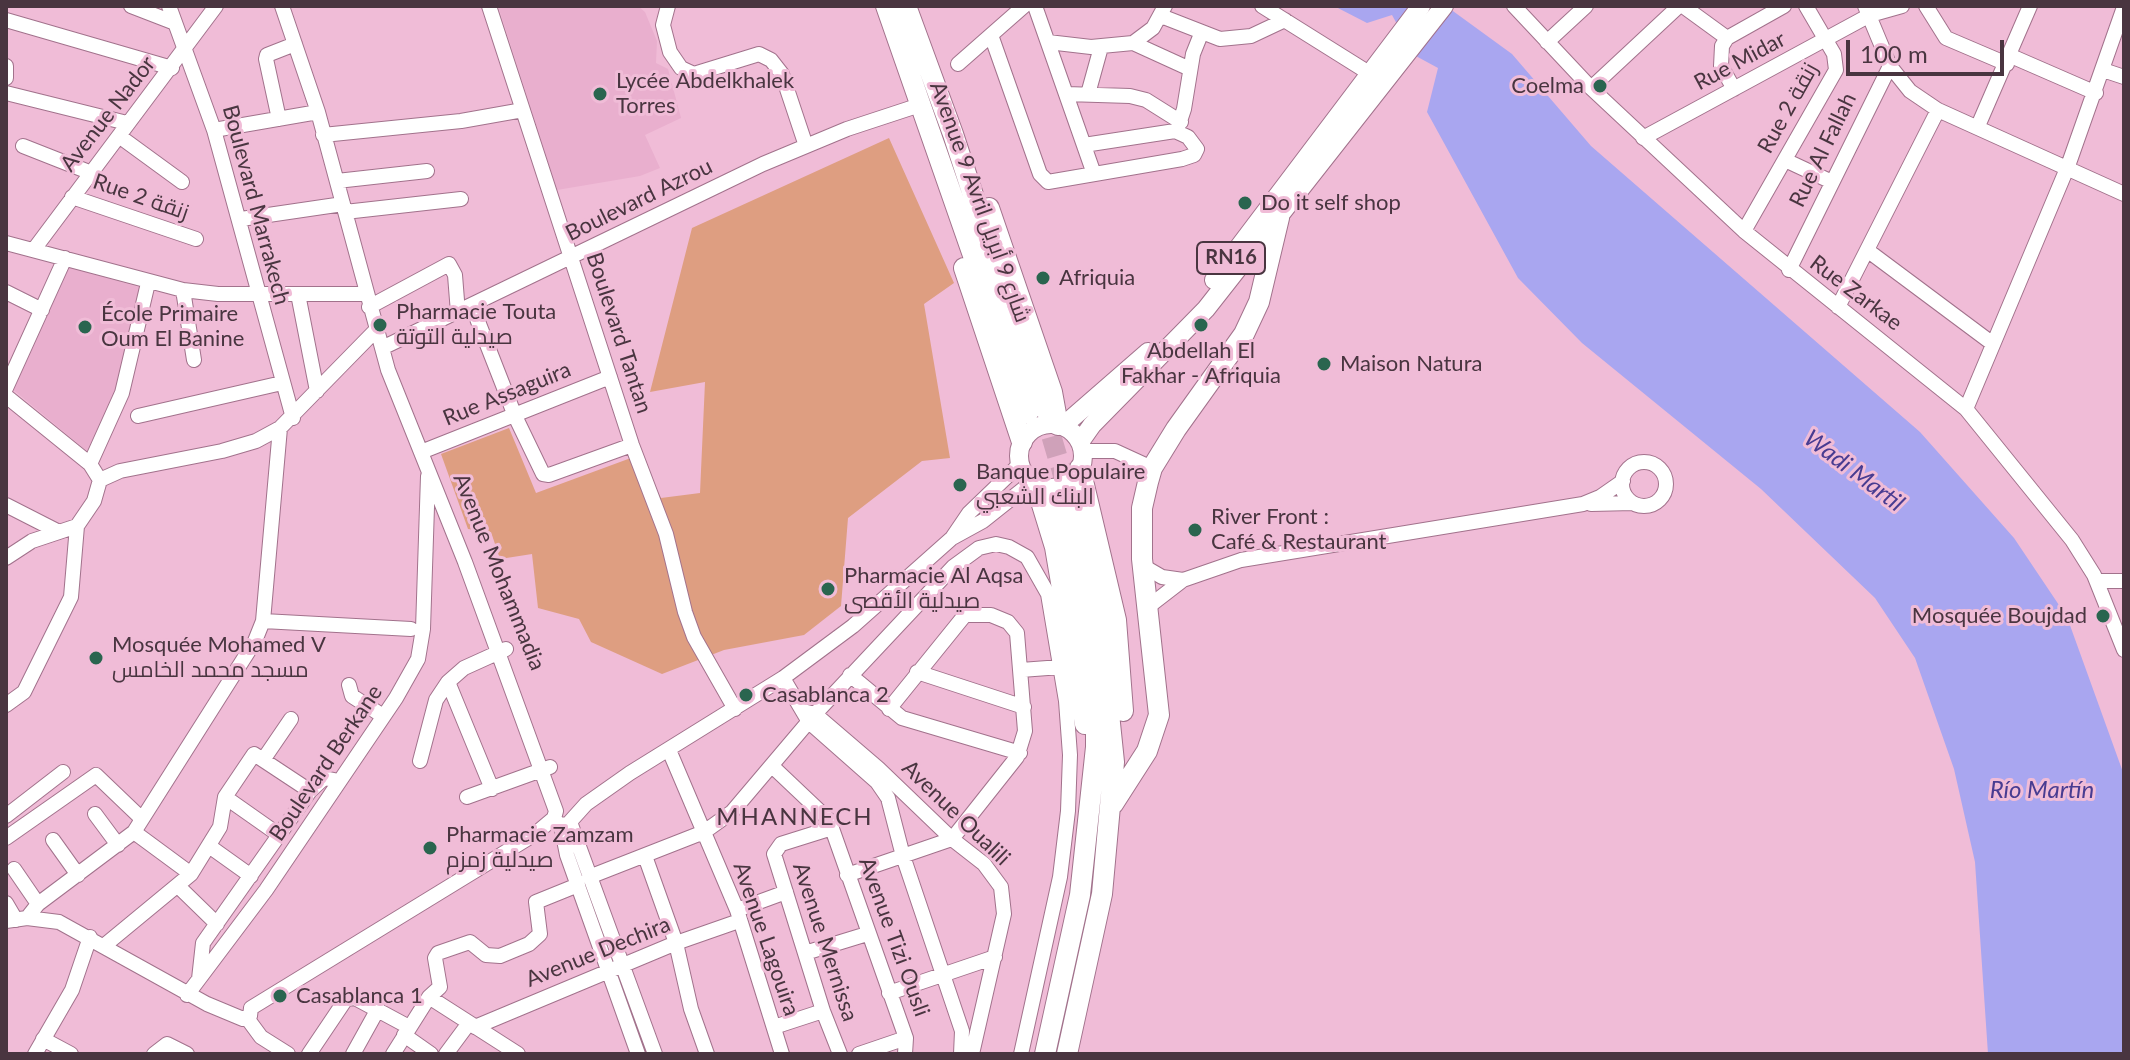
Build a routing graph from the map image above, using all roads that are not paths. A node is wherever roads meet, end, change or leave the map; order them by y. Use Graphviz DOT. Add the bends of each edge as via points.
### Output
graph roads {
  1 [pos="131,6"];
  2 [pos="169,6"];
  3 [pos="216,6"];
  4 [pos="282,6"];
  5 [pos="489,6"];
  6 [pos="668,6"];
  7 [pos="886,6"];
  8 [pos="906,6"];
  9 [pos="1024,6"];
  10 [pos="1035,6"];
  11 [pos="1262,6"];
  12 [pos="1421,6"];
  13 [pos="1444,6"];
  14 [pos="1514,6"];
  15 [pos="1586,6"];
  16 [pos="1681,6"];
  17 [pos="1784,6"];
  18 [pos="1806,6"];
  19 [pos="1902,6"];
  20 [pos="1926,6"];
  21 [pos="2030,6"];
  22 [pos="2124,7"];
  23 [pos="1163,11"];
  24 [pos="1868,11"];
  25 [pos="6,20"];
  26 [pos="1285,20"];
  27 [pos="175,23"];
  28 [pos="1201,34"];
  29 [pos="991,35"];
  30 [pos="1727,38"];
  31 [pos="1826,41"];
  32 [pos="1048,42"];
  33 [pos="1547,42"];
  34 [pos="1133,43"];
  35 [pos="295,44"];
  36 [pos="1101,47"];
  37 [pos="186,48"];
  38 [pos="2009,60"];
  39 [pos="958,64"];
  40 [pos="6,66"];
  41 [pos="1890,66"];
  42 [pos="172,68"];
  43 [pos="1190,69"];
  44 [pos="2103,70"];
  45 [pos="1367,75"];
  46 [pos="2124,77"];
  47 [pos="6,78"];
  48 [pos="1591,88"];
  49 [pos="1734,89"];
  50 [pos="6,93"];
  51 [pos="2096,93"];
  52 [pos="1066,94"];
  53 [pos="1088,94"];
  54 [pos="920,105"];
  55 [pos="523,110"];
  56 [pos="1938,110"];
  57 [pos="318,112"];
  58 [pos="279,119"];
  59 [pos="1178,126"];
  60 [pos="1978,126"];
  61 [pos="123,130"];
  62 [pos="214,130"];
  63 [pos="323,135"];
  64 [pos="1643,138"];
  65 [pos="944,139"];
  66 [pos="1084,145"];
  67 [pos="23,146"];
  68 [pos="806,146"];
  69 [pos="1785,160"];
  70 [pos="2068,166"];
  71 [pos="427,171"];
  72 [pos="89,172"];
  73 [pos="1094,174"];
  74 [pos="337,181"];
  75 [pos="182,182"];
  76 [pos="1832,182"];
  77 [pos="2124,194"];
  78 [pos="72,197"];
  79 [pos="461,199"];
  80 [pos="344,208"];
  81 [pos="1279,218"];
  82 [pos="241,219"];
  83 [pos="1744,231"];
  84 [pos="196,239"];
  85 [pos="6,243"];
  86 [pos="35,248"];
  87 [pos="1867,250"];
  88 [pos="571,257"];
  89 [pos="65,258"];
  90 [pos="1789,270"];
  91 [pos="148,283"];
  92 [pos="183,290"];
  93 [pos="6,292"];
  94 [pos="258,294"];
  95 [pos="298,294"];
  96 [pos="367,301"];
  97 [pos="472,306"];
  98 [pos="1838,307"];
  99 [pos="42,310"];
  100 [pos="458,313"];
  101 [pos="375,331"];
  102 [pos="1993,344"];
  103 [pos="384,352"];
  104 [pos="194,360"];
  105 [pos="610,377"];
  106 [pos="282,383"];
  107 [pos="6,388"];
  108 [pos="317,391"];
  109 [pos="6,396"];
  110 [pos="1966,409"];
  111 [pos="1035,411"];
  112 [pos="138,416"];
  113 [pos="515,416"];
  114 [pos="293,418"];
  115 [pos="1060,426"];
  116 [pos="280,428"];
  117 [pos="1022,442"];
  118 [pos="632,445"];
  119 [pos="424,451"];
  120 [pos="1081,454"];
  121 [pos="90,464"];
  122 [pos="1020,464"];
  123 [pos="1152,468"];
  124 [pos="431,471"];
  125 [pos="100,480"];
  126 [pos="1623,481"];
  127 [pos="1034,484"];
  128 [pos="1633,503"];
  129 [pos="1583,504"];
  130 [pos="6,505"];
  131 [pos="448,522"];
  132 [pos="77,526"];
  133 [pos="424,528"];
  134 [pos="57,531"];
  135 [pos="952,538"];
  136 [pos="6,558"];
  137 [pos="1143,566"];
  138 [pos="1183,580"];
  139 [pos="2097,581"];
  140 [pos="2124,581"];
  141 [pos="1148,607"];
  142 [pos="263,621"];
  143 [pos="411,629"];
  144 [pos="2122,641"];
  145 [pos="503,652"];
  146 [pos="1061,667"];
  147 [pos="1021,670"];
  148 [pos="917,672"];
  149 [pos="850,675"];
  150 [pos="783,678"];
  151 [pos="448,682"];
  152 [pos="349,685"];
  153 [pos="7,704"];
  154 [pos="1024,707"];
  155 [pos="735,709"];
  156 [pos="889,709"];
  157 [pos="383,716"];
  158 [pos="809,716"];
  159 [pos="291,719"];
  160 [pos="669,750"];
  161 [pos="1020,753"];
  162 [pos="263,760"];
  163 [pos="420,761"];
  164 [pos="1114,762"];
  165 [pos="772,766"];
  166 [pos="546,768"];
  167 [pos="63,772"];
  168 [pos="339,781"];
  169 [pos="1093,788"];
  170 [pos="492,789"];
  171 [pos="310,791"];
  172 [pos="903,792"];
  173 [pos="225,797"];
  174 [pos="467,797"];
  175 [pos="888,798"];
  176 [pos="1113,804"];
  177 [pos="95,814"];
  178 [pos="6,816"];
  179 [pos="563,817"];
  180 [pos="138,826"];
  181 [pos="832,828"];
  182 [pos="704,832"];
  183 [pos="279,835"];
  184 [pos="7,836"];
  185 [pos="952,839"];
  186 [pos="53,840"];
  187 [pos="118,845"];
  188 [pos="209,846"];
  189 [pos="645,856"];
  190 [pos="903,856"];
  191 [pos="14,869"];
  192 [pos="191,874"];
  193 [pos="78,875"];
  194 [pos="847,875"];
  195 [pos="251,876"];
  196 [pos="584,881"];
  197 [pos="179,887"];
  198 [pos="786,892"];
  199 [pos="6,903"];
  200 [pos="38,904"];
  201 [pos="738,916"];
  202 [pos="16,920"];
  203 [pos="217,924"];
  204 [pos="867,934"];
  205 [pos="90,937"];
  206 [pos="676,943"];
  207 [pos="105,945"];
  208 [pos="805,953"];
  209 [pos="995,957"];
  210 [pos="616,971"];
  211 [pos="943,973"];
  212 [pos="199,980"];
  213 [pos="889,993"];
  214 [pos="187,995"];
  215 [pos="429,997"];
  216 [pos="378,1009"];
  217 [pos="238,1011"];
  218 [pos="823,1011"];
  219 [pos="472,1025"];
  220 [pos="774,1027"];
  221 [pos="407,1031"];
  222 [pos="969,1031"];
  223 [pos="906,1038"];
  224 [pos="43,1039"];
  225 [pos="35,1054"];
  226 [pos="71,1054"];
  227 [pos="154,1054"];
  228 [pos="187,1054"];
  229 [pos="288,1054"];
  230 [pos="309,1054"];
  231 [pos="353,1054"];
  232 [pos="393,1054"];
  233 [pos="431,1054"];
  234 [pos="446,1054"];
  235 [pos="518,1054"];
  236 [pos="638,1054"];
  237 [pos="655,1054"];
  238 [pos="707,1054"];
  239 [pos="782,1054"];
  240 [pos="840,1054"];
  241 [pos="859,1054"];
  242 [pos="905,1054"];
  243 [pos="961,1054"];
  244 [pos="972,1054"];
  245 [pos="1021,1054"];
  246 [pos="1045,1054"];
  247 [pos="1067,1054"];
  1 -- 27 [label="street"];
  2 -- 27 [label="street, Boulevard Marrakech"];
  3 -- 37 [label="street, Avenue Nador"];
  4 -- 35 [label="street, Avenue Mohammadia"];
  5 -- 55 [label="street, Boulevard Tantan"];
  6 -- 68 [label="street" via="663,25 681,68 694,74 759,54 771,60 782,74"];
  7 -- 54 [label="highway, Avenue 9 Avril شارع 9 أبريل"];
  8 -- 65 [label="highway, Avenue 9 Avril شارع 9 أبريل"];
  9 -- 29 [label="street"];
  10 -- 32 [label="street"];
  11 -- 26 [label="street"];
  12 -- 45 [label="main road, RN16"];
  13 -- 81 [label="main road, RN16"];
  14 -- 33 [label="street, Rue Zarkae"];
  15 -- 33 [label="street"];
  16 -- 30 [label="street"];
  16 -- 48 [label="street"];
  17 -- 30 [label="street"];
  18 -- 31 [label="street, Rue 2 زنقة"];
  19 -- 24 [label="street, Rue Midar"];
  20 -- 38 [label="street" via="1946,38"];
  21 -- 38 [label="street"];
  22 -- 44 [label="street"];
  23 -- 28 [label="street"];
  23 -- 34 [label="street" via="1145,37"];
  24 -- 31 [label="street, Rue Midar"];
  24 -- 41 [label="street"];
  25 -- 42 [label="street"];
  26 -- 28 [label="street" via="1236,39"];
  26 -- 45 [label="street"];
  27 -- 37 [label="street, Boulevard Marrakech"];
  28 -- 43 [label="street"];
  29 -- 39 [label="street"];
  29 -- 73 [label="street" via="1044,179 1054,183"];
  30 -- 49 [label="street" via="1719,56"];
  31 -- 49 [label="street, Rue Midar"];
  31 -- 69 [label="street, Rue 2 زنقة" via="1836,70"];
  32 -- 36 [label="street"];
  32 -- 52 [label="street"];
  33 -- 48 [label="street, Rue Zarkae"];
  34 -- 36 [label="street"];
  34 -- 43 [label="street"];
  35 -- 57 [label="street, Avenue Mohammadia"];
  35 -- 58 [label="street" via="266,59"];
  36 -- 53 [label="street"];
  37 -- 42 [label="street, Avenue Nador"];
  37 -- 62 [label="street, Boulevard Marrakech"];
  38 -- 51 [label="street"];
  38 -- 60 [label="street"];
  40 -- 47 [label="street"];
  41 -- 56 [label="street" via="1910,91"];
  41 -- 76 [label="street, Rue Al Fallah"];
  42 -- 61 [label="street, Avenue Nador"];
  43 -- 59 [label="street"];
  44 -- 46 [label="street"];
  44 -- 51 [label="street"];
  45 -- 115 [label="main road, RN16" via="1199,299 1146,354"];
  48 -- 64 [label="street, Rue Zarkae"];
  49 -- 64 [label="street, Rue Midar"];
  50 -- 61 [label="street"];
  51 -- 70 [label="street"];
  52 -- 53 [label="street"];
  52 -- 66 [label="street"];
  53 -- 59 [label="street" via="1146,100"];
  54 -- 65 [label="highway, Avenue 9 Avril شارع 9 أبريل"];
  54 -- 68 [label="street, Boulevard Azrou"];
  55 -- 63 [label="street"];
  55 -- 88 [label="street, Boulevard Tantan"];
  56 -- 60 [label="street"];
  56 -- 87 [label="street"];
  57 -- 58 [label="street"];
  57 -- 63 [label="street, Avenue Mohammadia"];
  58 -- 62 [label="street"];
  59 -- 66 [label="street"];
  59 -- 73 [label="street" via="1197,147 1194,155"];
  60 -- 70 [label="street"];
  61 -- 72 [label="street, Avenue Nador"];
  61 -- 75 [label="street"];
  62 -- 82 [label="street, Boulevard Marrakech"];
  63 -- 74 [label="street, Avenue Mohammadia"];
  64 -- 83 [label="street, Rue Zarkae"];
  65 -- 111 [label="highway, Avenue 9 Avril شارع 9 أبريل"];
  65 -- 115 [label="highway" via="971,166 1000,238"];
  65 -- 117 [label="highway" via="945,208"];
  66 -- 73 [label="street"];
  67 -- 72 [label="street"];
  68 -- 88 [label="street, Boulevard Azrou"];
  69 -- 76 [label="street"];
  69 -- 83 [label="street, Rue 2 زنقة"];
  70 -- 77 [label="street"];
  70 -- 102 [label="street"];
  71 -- 74 [label="street"];
  72 -- 78 [label="street, Avenue Nador"];
  74 -- 80 [label="street, Avenue Mohammadia"];
  76 -- 90 [label="street, Rue Al Fallah"];
  78 -- 84 [label="street, Rue 2 زنقة"];
  78 -- 86 [label="street, Avenue Nador"];
  79 -- 80 [label="street"];
  80 -- 82 [label="street"];
  80 -- 96 [label="street, Avenue Mohammadia"];
  81 -- 120 [label="main road, RN16" via="1206,309 1092,425"];
  81 -- 123 [label="highway" via="1263,287 1244,334"];
  82 -- 94 [label="street, Boulevard Marrakech"];
  83 -- 90 [label="street, Rue Zarkae"];
  85 -- 86 [label="street"];
  86 -- 89 [label="street"];
  87 -- 98 [label="street"];
  87 -- 102 [label="street"];
  88 -- 97 [label="street, Boulevard Azrou"];
  88 -- 105 [label="street, Boulevard Tantan"];
  89 -- 91 [label="street"];
  89 -- 99 [label="street"];
  90 -- 98 [label="street, Rue Zarkae"];
  91 -- 92 [label="street"];
  91 -- 121 [label="street" via="122,393"];
  92 -- 94 [label="street"];
  92 -- 104 [label="street"];
  93 -- 99 [label="street"];
  94 -- 95 [label="street"];
  94 -- 106 [label="street, Boulevard Marrakech"];
  95 -- 96 [label="street"];
  95 -- 108 [label="street"];
  96 -- 100 [label="street" via="449,264"];
  96 -- 101 [label="street, Avenue Mohammadia"];
  97 -- 100 [label="street, Boulevard Azrou"];
  97 -- 113 [label="street"];
  98 -- 110 [label="street, Rue Zarkae"];
  99 -- 107 [label="street"];
  100 -- 103 [label="street, Boulevard Azrou"];
  101 -- 103 [label="street, Avenue Mohammadia"];
  101 -- 108 [label="street"];
  102 -- 110 [label="street"];
  103 -- 119 [label="street, Avenue Mohammadia"];
  105 -- 113 [label="street, Rue Assaguira"];
  105 -- 118 [label="street, Boulevard Tantan"];
  106 -- 112 [label="street"];
  106 -- 114 [label="street, Boulevard Marrakech"];
  108 -- 114 [label="street"];
  109 -- 121 [label="street"];
  110 -- 139 [label="street, Rue Zarkae" via="2055,516"];
  113 -- 118 [label="street" via="543,474"];
  113 -- 119 [label="street, Rue Assaguira"];
  114 -- 116 [label="street"];
  115 -- 117 [label="main road, RN16" via="1039,426"];
  115 -- 120 [label="main road"];
  116 -- 125 [label="street" via="222,451 120,471"];
  116 -- 142 [label="street"];
  117 -- 122 [label="main road"];
  118 -- 155 [label="street, Boulevard Tantan" via="666,534 694,637"];
  119 -- 124 [label="street, Avenue Mohammadia"];
  120 -- 123 [label="street" via="1115,451"];
  120 -- 127 [label="main road, RN16" via="1073,479 1059,487"];
  120 -- 164 [label="highway" via="1121,656 1123,722"];
  121 -- 125 [label="street"];
  122 -- 127 [label="main road"];
  122 -- 135 [label="street" via="969,513"];
  123 -- 137 [label="highway" via="1142,508"];
  124 -- 131 [label="street, Avenue Mohammadia"];
  124 -- 133 [label="street, Boulevard Berkane"];
  124 -- 145 [label="street, Avenue Mohammadia"];
  125 -- 132 [label="street" via="94,501"];
  126 -- 128 [label="street" via="1624,494"];
  126 -- 128 [label="street" via="1641,462 1655,465 1664,475 1666,489 1659,501"];
  126 -- 129 [label="street"];
  127 -- 135 [label="street"];
  127 -- 169 [label="highway" via="1055,547 1070,622"];
  128 -- 129 [label="street"];
  129 -- 138 [label="street" via="1259,556"];
  130 -- 134 [label="street"];
  131 -- 133 [label="street"];
  131 -- 145 [label="street, Avenue Mohammadia"];
  132 -- 134 [label="street"];
  132 -- 153 [label="street" via="71,597 24,692"];
  133 -- 157 [label="street, Boulevard Berkane" via="422,645 411,675"];
  134 -- 136 [label="street"];
  135 -- 150 [label="street" via="853,626"];
  137 -- 138 [label="street" via="1162,577"];
  137 -- 141 [label="highway"];
  138 -- 141 [label="street"];
  139 -- 140 [label="street"];
  139 -- 144 [label="street, Rue Zarkae"];
  141 -- 176 [label="highway" via="1158,724"];
  142 -- 143 [label="street"];
  142 -- 180 [label="street" via="246,657"];
  145 -- 151 [label="street" via="464,668"];
  145 -- 166 [label="street, Avenue Mohammadia"];
  146 -- 147 [label="street"];
  146 -- 149 [label="street" via="1054,614 1039,574 1027,557 996,544 979,548 953,567"];
  146 -- 245 [label="street" via="1069,746 1068,811 1054,908"];
  147 -- 148 [label="street" via="1014,628 991,615 972,613"];
  147 -- 154 [label="street"];
  148 -- 154 [label="street"];
  148 -- 156 [label="street"];
  149 -- 156 [label="street"];
  149 -- 158 [label="street"];
  150 -- 155 [label="street"];
  150 -- 158 [label="street, Avenue Oualili"];
  151 -- 163 [label="street" via="436,700"];
  151 -- 170 [label="street"];
  152 -- 157 [label="street" via="352,696"];
  154 -- 161 [label="street"];
  155 -- 160 [label="street"];
  156 -- 161 [label="street" via="913,723"];
  157 -- 168 [label="street, Boulevard Berkane"];
  158 -- 165 [label="street"];
  158 -- 172 [label="street, Avenue Oualili"];
  158 -- 175 [label="street, Avenue Oualili"];
  159 -- 162 [label="street"];
  160 -- 179 [label="street"];
  160 -- 182 [label="street, Avenue Lagouira"];
  161 -- 185 [label="street"];
  162 -- 171 [label="street"];
  162 -- 173 [label="street" via="254,754"];
  164 -- 169 [label="highway" via="1099,617 1062,498 1092,665 1097,715"];
  164 -- 176 [label="highway"];
  165 -- 181 [label="street, Avenue Tizi Ousli" via="825,813"];
  165 -- 182 [label="street" via="732,812"];
  166 -- 170 [label="street"];
  166 -- 179 [label="street, Avenue Mohammadia"];
  167 -- 178 [label="street"];
  168 -- 171 [label="street" via="324,778"];
  168 -- 212 [label="street, Boulevard Berkane"];
  169 -- 246 [label="highway" via="1080,895"];
  170 -- 174 [label="street"];
  171 -- 183 [label="street"];
  172 -- 175 [label="street"];
  172 -- 185 [label="street, Avenue Oualili"];
  173 -- 183 [label="street"];
  173 -- 188 [label="street" via="220,827"];
  175 -- 190 [label="street"];
  176 -- 247 [label="highway" via="1102,894"];
  177 -- 187 [label="street"];
  179 -- 196 [label="street, Avenue Mohammadia"];
  179 -- 217 [label="street"];
  180 -- 184 [label="street" via="96,775"];
  180 -- 187 [label="street"];
  180 -- 192 [label="street"];
  181 -- 194 [label="street, Avenue Tizi Ousli"];
  181 -- 198 [label="street, Avenue Mernissa" via="781,844 774,854"];
  182 -- 189 [label="street"];
  182 -- 201 [label="street, Avenue Lagouira"];
  183 -- 195 [label="street"];
  185 -- 190 [label="street"];
  185 -- 209 [label="street, Avenue Oualili" via="984,864 1001,887 1004,914"];
  186 -- 193 [label="street"];
  187 -- 193 [label="street"];
  188 -- 192 [label="street"];
  188 -- 195 [label="street"];
  189 -- 196 [label="street"];
  189 -- 206 [label="street"];
  190 -- 194 [label="street"];
  190 -- 211 [label="street"];
  191 -- 200 [label="street"];
  192 -- 197 [label="street"];
  193 -- 200 [label="street"];
  194 -- 204 [label="street, Avenue Tizi Ousli"];
  195 -- 203 [label="street"];
  196 -- 210 [label="street, Avenue Mohammadia"];
  196 -- 215 [label="street" via="535,905 540,934 529,944 500,956 486,955 470,942 438,953 441,984"];
  197 -- 203 [label="street"];
  197 -- 207 [label="street"];
  198 -- 201 [label="street, Avenue Dechira"];
  198 -- 208 [label="street, Avenue Mernissa"];
  199 -- 202 [label="street"];
  200 -- 202 [label="street"];
  201 -- 206 [label="street, Avenue Dechira"];
  201 -- 220 [label="street, Avenue Lagouira"];
  202 -- 205 [label="street" via="59,922"];
  203 -- 212 [label="street" via="200,951"];
  204 -- 208 [label="street"];
  204 -- 213 [label="street, Avenue Tizi Ousli"];
  205 -- 207 [label="street"];
  205 -- 224 [label="street" via="72,990"];
  206 -- 210 [label="street, Avenue Dechira"];
  206 -- 238 [label="street"];
  207 -- 214 [label="street"];
  208 -- 218 [label="street, Avenue Mernissa"];
  209 -- 211 [label="street"];
  209 -- 222 [label="street, Avenue Oualili"];
  210 -- 219 [label="street, Avenue Dechira"];
  210 -- 236 [label="street"];
  210 -- 237 [label="street"];
  211 -- 213 [label="street"];
  211 -- 222 [label="street"];
  212 -- 214 [label="street, Boulevard Berkane"];
  213 -- 223 [label="street, Avenue Tizi Ousli"];
  214 -- 217 [label="street"];
  215 -- 219 [label="street"];
  215 -- 221 [label="street"];
  216 -- 221 [label="street"];
  216 -- 230 [label="street" via="346,999"];
  216 -- 231 [label="street"];
  217 -- 229 [label="street" via="261,1037"];
  218 -- 220 [label="street"];
  218 -- 240 [label="street, Avenue Mernissa"];
  219 -- 234 [label="street"];
  219 -- 235 [label="street"];
  220 -- 239 [label="street, Avenue Lagouira"];
  221 -- 232 [label="street"];
  221 -- 233 [label="street"];
  222 -- 243 [label="street, Avenue Oualili"];
  222 -- 244 [label="street, Avenue Oualili"];
  223 -- 241 [label="street"];
  223 -- 242 [label="street, Avenue Tizi Ousli"];
  224 -- 225 [label="street"];
  224 -- 226 [label="street"];
  227 -- 228 [label="street" via="167,1044"];
}
